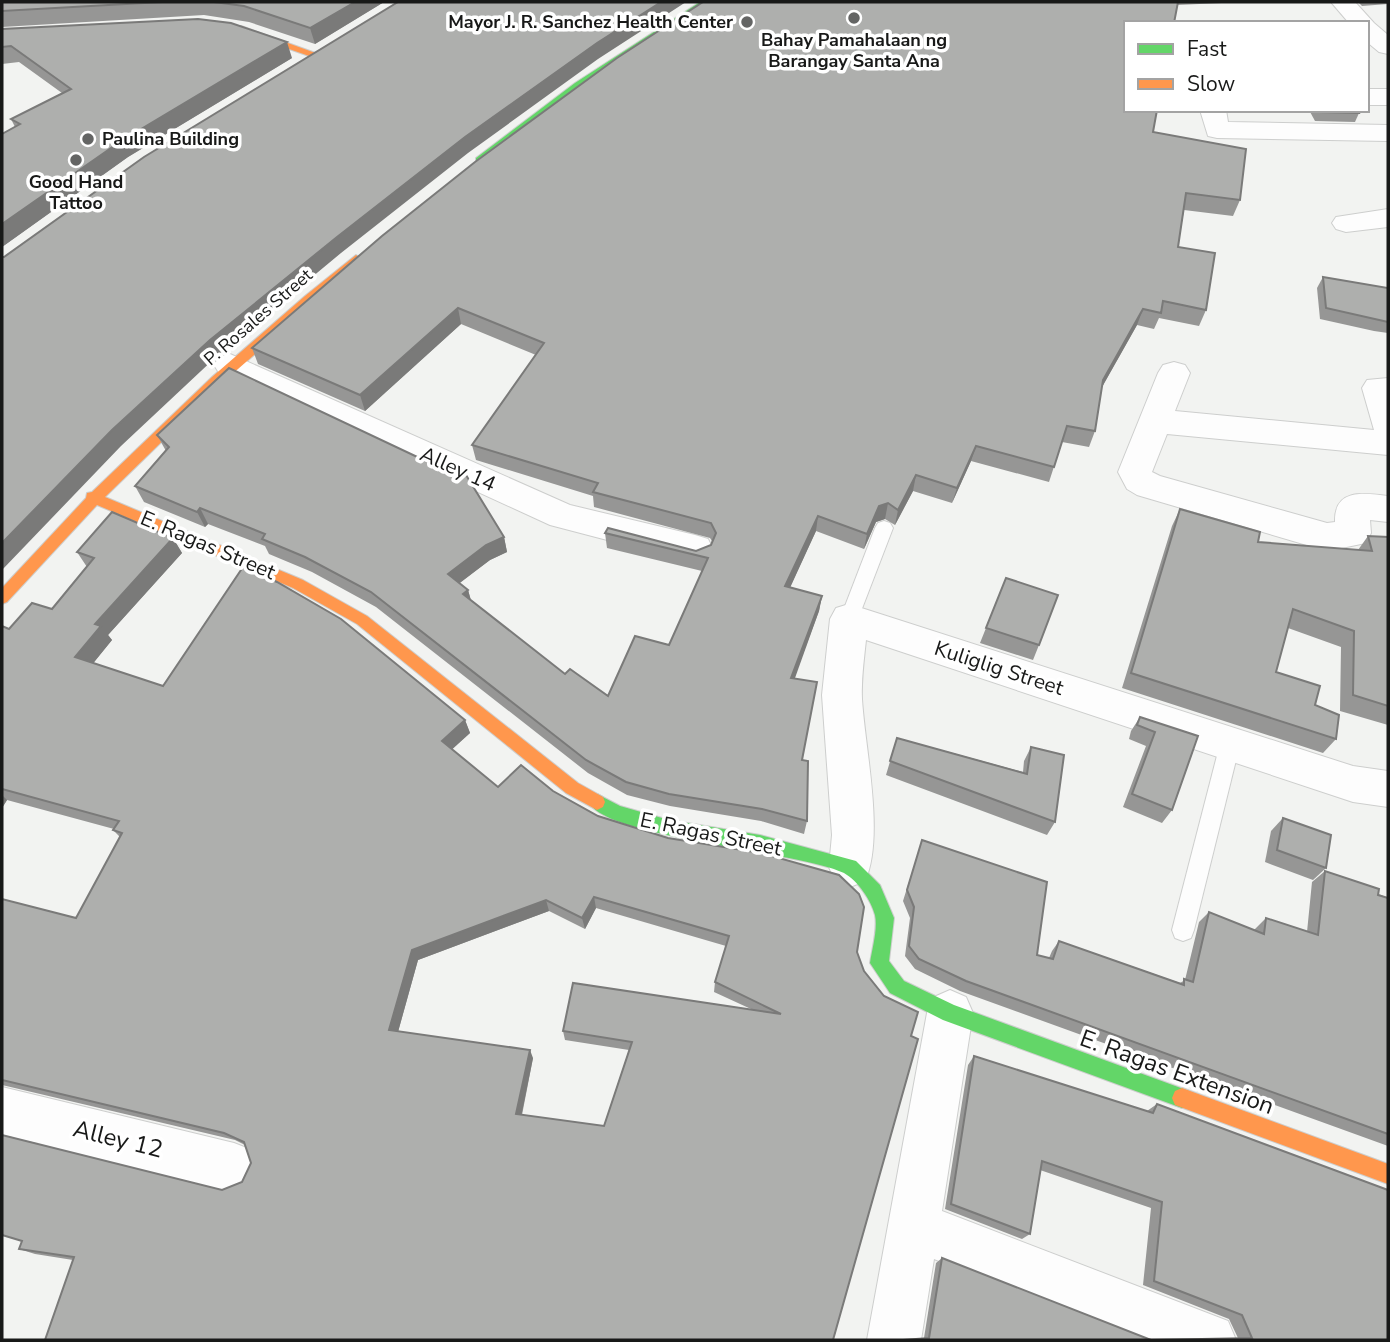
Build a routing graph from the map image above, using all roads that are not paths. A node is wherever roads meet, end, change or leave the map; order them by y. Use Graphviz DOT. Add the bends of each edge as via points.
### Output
graph roads {
  1 [pos="706,2"];
  2 [pos="1342,2"];
  3 [pos="1359,21"];
  4 [pos="216,26"];
  5 [pos="315,55"];
  6 [pos="1213,112"];
  7 [pos="1388,133"];
  8 [pos="468,170"];
  9 [pos="1388,218"];
  10 [pos="1346,223"];
  11 [pos="372,246"];
  12 [pos="230,365"];
  13 [pos="1174,373"];
  14 [pos="1388,389"];
  15 [pos="1157,421"];
  16 [pos="1388,426"];
  17 [pos="1388,443"];
  18 [pos="92,496"];
  19 [pos="1388,509"];
  20 [pos="884,528"];
  21 [pos="695,549"];
  22 [pos="2,598"];
  23 [pos="849,619"];
  24 [pos="1230,744"];
  25 [pos="1388,789"];
  26 [pos="850,867"];
  27 [pos="1183,930"];
  28 [pos="950,1013"];
  29 [pos="2,1111"];
  30 [pos="234,1168"];
  31 [pos="1388,1174"];
  32 [pos="915,1226"];
  33 [pos="894,1340"];
  34 [pos="1209,1340"];
  1 -- 8 [label="street" via="579,85"];
  2 -- 3 [label="street"];
  4 -- 5 [label="street" via="240,29"];
  6 -- 7 [label="street" via="1217,130"];
  9 -- 10 [label="street"];
  11 -- 12 [label="street, P. Rosales Street"];
  12 -- 18 [label="street, P. Rosales Street"];
  12 -- 21 [label="street, Alley 14" via="562,516"];
  13 -- 15 [label="street"];
  14 -- 16 [label="street" via="1378,387"];
  15 -- 17 [label="street"];
  15 -- 19 [label="street" via="1135,472 1149,486 1327,537 1353,533 1352,512 1360,506"];
  18 -- 22 [label="street, P. Rosales Street"];
  18 -- 26 [label="street, E. Ragas Street" via="298,584 362,620 572,788 616,813 669,828 760,842"];
  20 -- 23 [label="lane"];
  23 -- 24 [label="street, Kuliglig Street"];
  23 -- 26 [label="street" via="842,695 853,835"];
  24 -- 25 [label="street, Kuliglig Street" via="1353,784"];
  24 -- 27 [label="lane"];
  26 -- 28 [label="street" via="874,891 884,918 879,963 897,987"];
  28 -- 31 [label="street, E. Ragas Extension"];
  28 -- 32 [label="street"];
  29 -- 30 [label="street, Alley 12"];
  32 -- 33 [label="street"];
  32 -- 34 [label="street"];
}
